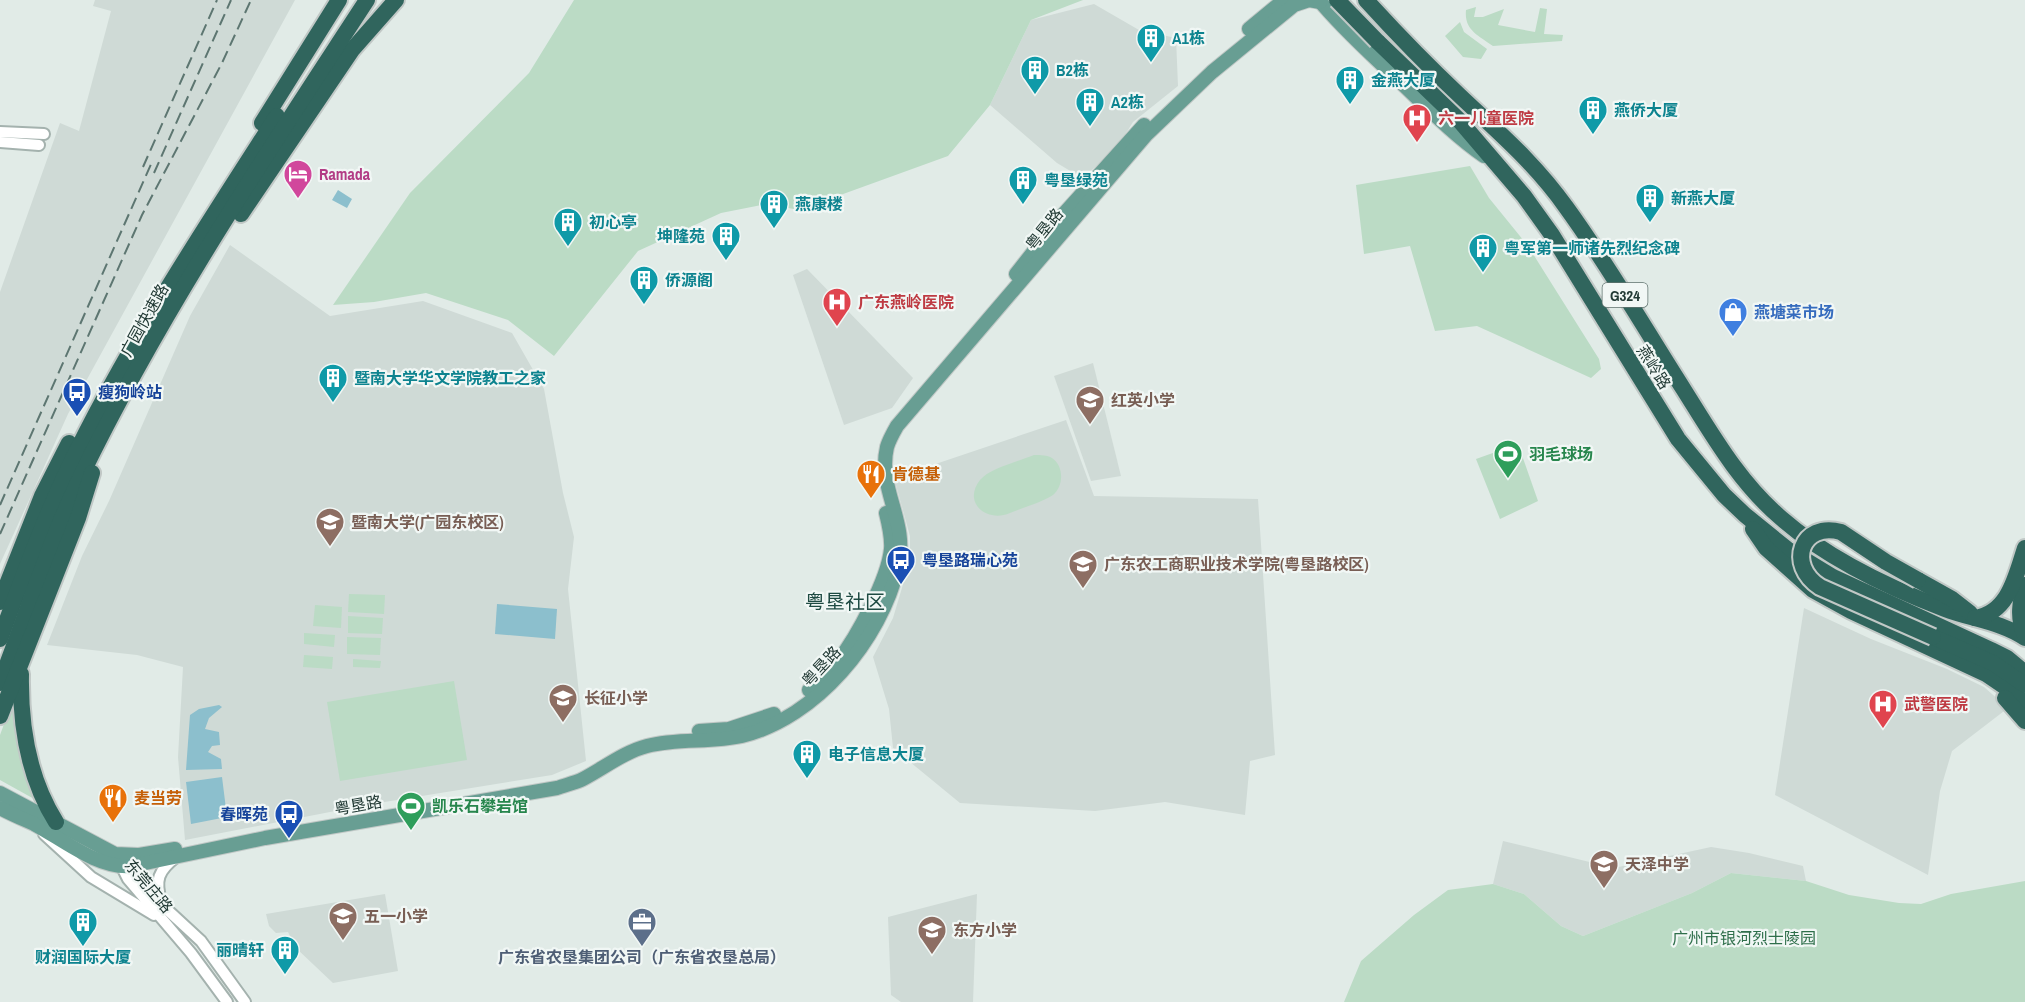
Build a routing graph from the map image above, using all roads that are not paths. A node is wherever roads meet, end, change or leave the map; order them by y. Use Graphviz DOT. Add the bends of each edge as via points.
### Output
graph roads {
  1 [pos="353,0"];
  2 [pos="367,0"];
  3 [pos="373,0"];
  4 [pos="396,0"];
  5 [pos="1284,0"];
  6 [pos="1366,0"];
  7 [pos="1325,1"];
  8 [pos="340,2"];
  9 [pos="352,50"];
  10 [pos="286,113"];
  11 [pos="0,132"];
  12 [pos="0,142"];
  13 [pos="1493,162"];
  14 [pos="207,249"];
  15 [pos="159,285"];
  16 [pos="109,393"];
  17 [pos="102,436"];
  18 [pos="1745,515"];
  19 [pos="2025,548"];
  20 [pos="29,584"];
  21 [pos="2025,585"];
  22 [pos="0,602"];
  23 [pos="1975,618"];
  24 [pos="2025,636"];
  25 [pos="0,639"];
  26 [pos="22,662"];
  27 [pos="1968,666"];
  28 [pos="2025,673"];
  29 [pos="2025,685"];
  30 [pos="3,689"];
  31 [pos="2025,704"];
  32 [pos="0,716"];
  33 [pos="2025,721"];
  34 [pos="0,793"];
  35 [pos="0,808"];
  36 [pos="56,822"];
  37 [pos="33,824"];
  38 [pos="176,858"];
  39 [pos="125,863"];
  40 [pos="162,905"];
  41 [pos="162,919"];
  42 [pos="227,1002"];
  43 [pos="245,1002"];
  1 -- 10 [label="highway, 广园快速路"];
  2 -- 10 [label="highway, 广园快速路"];
  3 -- 9 [label="highway" via="372,11"];
  4 -- 9 [label="highway"];
  5 -- 39 [label="main road, 粤垦路" via="1184,86 1130,140 889,423 881,437 876,467 891,535 886,573 839,661 800,698 763,719 729,729 644,738 582,770 551,781 288,825 139,855"];
  6 -- 23 [label="highway, 燕岭路 / G324" via="1432,70 1518,149 1554,190 1721,450 1755,493 1789,525 1837,559 1947,610"];
  7 -- 13 [label="highway, bridge" via="1377,41 1459,120"];
  7 -- 13 [label="main road, 燕岭路 / G324" via="1350,34 1425,106"];
  7 -- 38 [label="main road, 粤垦路" via="1294,4 1166,114 897,426 887,444 884,463 885,481 901,532 898,566 882,610 864,641 830,685 807,704 744,736 644,747 557,788 265,838"];
  8 -- 15 [label="highway"];
  9 -- 14 [label="highway" via="249,203"];
  10 -- 14 [label="highway, 广园快速路"];
  10 -- 16 [label="highway, 广园快速路" via="174,278"];
  11 -- 12 [label="street" via="42,139"];
  13 -- 18 [label="highway, 燕岭路 / G324" via="1552,235 1678,439"];
  14 -- 17 [label="highway, 广园快速路" via="155,334"];
  15 -- 16 [label="highway"];
  15 -- 22 [label="highway" via="58,464"];
  16 -- 20 [label="highway, 广园快速路" via="64,478"];
  17 -- 20 [label="highway, 广园快速路"];
  17 -- 26 [label="highway" via="78,518"];
  18 -- 27 [label="highway" via="1767,548 1813,590"];
  18 -- 28 [label="highway, 燕岭路 / G324" via="1787,549 1833,577 1991,650"];
  19 -- 23 [label="highway" via="2008,594 1987,615"];
  20 -- 25 [label="highway, 广园快速路"];
  20 -- 30 [label="highway, 广园快速路"];
  21 -- 24 [label="highway" via="2020,621"];
  23 -- 24 [label="highway, 燕岭路 / G324"];
  23 -- 29 [label="highway, bridge" via="1964,607 1841,532 1825,530 1812,535 1800,554 1803,569 1820,587 1993,663"];
  26 -- 30 [label="highway"];
  26 -- 36 [label="highway" via="22,712 33,776"];
  27 -- 31 [label="highway" via="1998,681"];
  27 -- 33 [label="highway"];
  30 -- 32 [label="highway"];
  34 -- 36 [label="main road, 粤垦路"];
  35 -- 37 [label="main road, 粤垦路"];
  36 -- 39 [label="main road, 粤垦路"];
  37 -- 39 [label="main road, 粤垦路" via="97,860"];
  37 -- 41 [label="street" via="91,877"];
  38 -- 39 [label="main road, 粤垦路"];
  38 -- 40 [label="street" via="159,876 157,888"];
  39 -- 40 [label="street, 东莞庄路"];
  39 -- 41 [label="street, 东莞庄路" via="128,879"];
  40 -- 43 [label="street, 东莞庄路" via="201,941"];
  41 -- 42 [label="street, 东莞庄路"];
}
